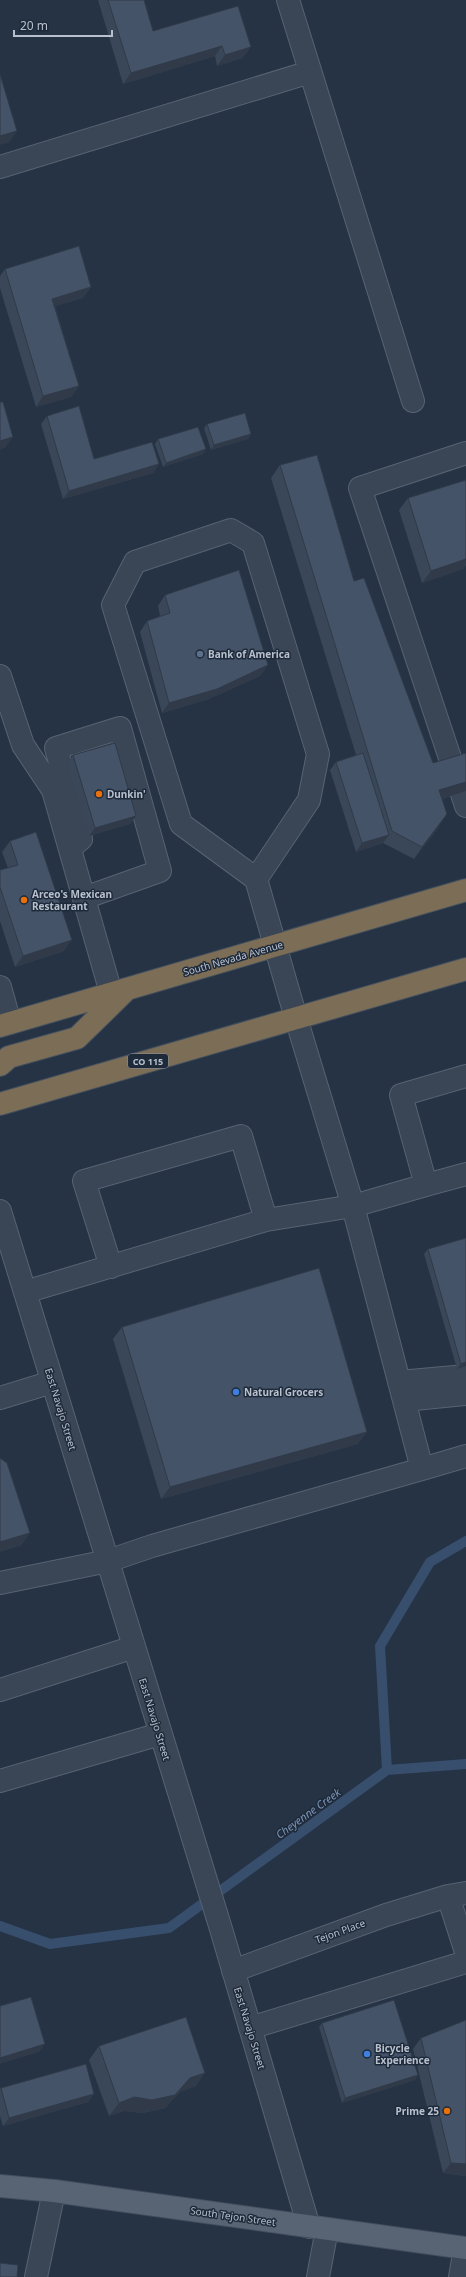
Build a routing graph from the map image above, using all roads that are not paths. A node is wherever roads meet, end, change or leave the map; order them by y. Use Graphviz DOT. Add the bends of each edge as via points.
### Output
graph roads {
  1 [pos="288,0"];
  2 [pos="310,72"];
  3 [pos="0,167"];
  4 [pos="413,401"];
  5 [pos="466,453"];
  6 [pos="0,676"];
  7 [pos="453,767"];
  8 [pos="70,848"];
  9 [pos="256,879"];
  10 [pos="466,890"];
  11 [pos="84,898"];
  12 [pos="275,946"];
  13 [pos="466,969"];
  14 [pos="0,988"];
  15 [pos="119,991"];
  16 [pos="296,1018"];
  17 [pos="5,1024"];
  18 [pos="0,1065"];
  19 [pos="466,1076"];
  20 [pos="0,1104"];
  21 [pos="466,1174"];
  22 [pos="426,1185"];
  23 [pos="353,1206"];
  24 [pos="0,1211"];
  25 [pos="266,1220"];
  26 [pos="111,1267"];
  27 [pos="25,1292"];
  28 [pos="466,1376"];
  29 [pos="52,1382"];
  30 [pos="402,1391"];
  31 [pos="466,1394"];
  32 [pos="0,1398"];
  33 [pos="466,1456"];
  34 [pos="422,1469"];
  35 [pos="108,1561"];
  36 [pos="0,1583"];
  37 [pos="134,1647"];
  38 [pos="0,1690"];
  39 [pos="160,1734"];
  40 [pos="0,1781"];
  41 [pos="457,1894"];
  42 [pos="466,1952"];
  43 [pos="466,1962"];
  44 [pos="233,1970"];
  45 [pos="250,2028"];
  46 [pos="0,2186"];
  47 [pos="54,2191"];
  48 [pos="318,2228"];
  49 [pos="465,2248"];
  50 [pos="36,2277"];
  51 [pos="318,2277"];
  52 [pos="460,2277"];
  1 -- 2 [label="street"];
  2 -- 3 [label="street"];
  2 -- 4 [label="street"];
  5 -- 7 [label="street" via="360,488"];
  6 -- 8 [label="street" via="24,745 53,790"];
  8 -- 11 [label="street"];
  8 -- 11 [label="street" via="81,839 56,748 120,728 160,871"];
  9 -- 9 [label="street" via="309,800 318,754 253,543 231,530 136,562 113,605 181,824"];
  9 -- 12 [label="street"];
  10 -- 12 [label="highway, South Nevada Avenue"];
  11 -- 15 [label="street"];
  12 -- 15 [label="highway, South Nevada Avenue"];
  12 -- 16 [label="street"];
  13 -- 16 [label="highway, CO 115"];
  14 -- 17 [label="street"];
  15 -- 17 [label="highway, South Nevada Avenue"];
  15 -- 18 [label="highway" via="78,1038 9,1057"];
  16 -- 20 [label="highway, CO 115"];
  16 -- 23 [label="street"];
  19 -- 22 [label="street" via="401,1095"];
  21 -- 22 [label="street"];
  22 -- 23 [label="street"];
  23 -- 25 [label="street"];
  23 -- 30 [label="street"];
  24 -- 27 [label="street, East Navajo Street"];
  25 -- 26 [label="street"];
  25 -- 26 [label="street" via="241,1136 84,1181"];
  26 -- 27 [label="street"];
  27 -- 29 [label="street, East Navajo Street"];
  28 -- 30 [label="street"];
  29 -- 32 [label="street"];
  29 -- 35 [label="street, East Navajo Street"];
  30 -- 31 [label="street"];
  30 -- 34 [label="street"];
  33 -- 34 [label="street"];
  34 -- 35 [label="street" via="152,1546"];
  35 -- 36 [label="street"];
  35 -- 37 [label="street, East Navajo Street"];
  37 -- 38 [label="street"];
  37 -- 39 [label="street, East Navajo Street"];
  39 -- 40 [label="street"];
  39 -- 44 [label="street, East Navajo Street"];
  41 -- 42 [label="street"];
  41 -- 44 [label="street, Tejon Place" via="386,1915"];
  43 -- 45 [label="street"];
  44 -- 45 [label="street, East Navajo Street"];
  45 -- 48 [label="street, East Navajo Street"];
  46 -- 47 [label="main road, South Tejon Street"];
  47 -- 48 [label="main road, South Tejon Street"];
  47 -- 50 [label="street"];
  48 -- 49 [label="main road, South Tejon Street"];
  48 -- 51 [label="street"];
  49 -- 52 [label="street"];
}
